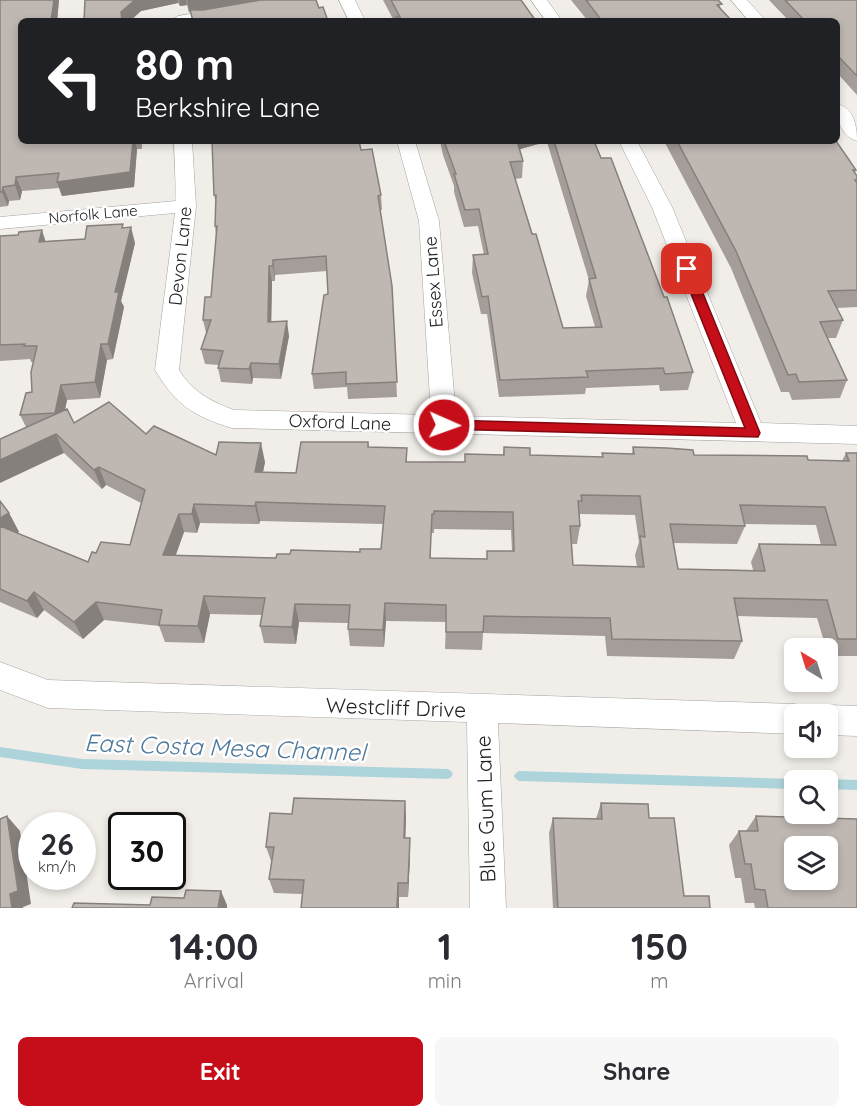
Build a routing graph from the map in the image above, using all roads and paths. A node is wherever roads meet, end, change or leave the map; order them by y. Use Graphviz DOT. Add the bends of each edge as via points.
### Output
graph roads {
  1 [pos="347,0"];
  2 [pos="539,0"];
  3 [pos="739,0"];
  4 [pos="245,10"];
  5 [pos="196,18"];
  6 [pos="356,18"];
  7 [pos="552,18"];
  8 [pos="755,18"];
  9 [pos="840,113"];
  10 [pos="857,135"];
  11 [pos="183,144"];
  12 [pos="407,144"];
  13 [pos="630,144"];
  14 [pos="186,206"];
  15 [pos="0,223"];
  16 [pos="167,370"];
  17 [pos="444,425"];
  18 [pos="753,433"];
  19 [pos="857,435"];
  20 [pos="0,676"];
  21 [pos="482,710"];
  22 [pos="784,719"];
  23 [pos="838,720"];
  24 [pos="857,721"];
  25 [pos="488,908"];
  1 -- 6 [label="street"];
  2 -- 7 [label="street"];
  3 -- 8 [label="street"];
  4 -- 5 [label="street"];
  9 -- 10 [label="street"];
  11 -- 14 [label="street, Devon Lane"];
  12 -- 17 [label="street, Essex Lane" via="429,221"];
  13 -- 18 [label="street" via="662,207"];
  14 -- 15 [label="street, Norfolk Lane"];
  14 -- 16 [label="street, Devon Lane"];
  16 -- 17 [label="street, Oxford Lane" via="181,394 232,419"];
  17 -- 18 [label="street, Oxford Lane"];
  18 -- 19 [label="street, Oxford Lane"];
  20 -- 21 [label="street, Westcliff Drive" via="48,694"];
  21 -- 22 [label="street, Westcliff Drive"];
  21 -- 25 [label="street, Blue Gum Lane"];
  23 -- 24 [label="street"];
}
